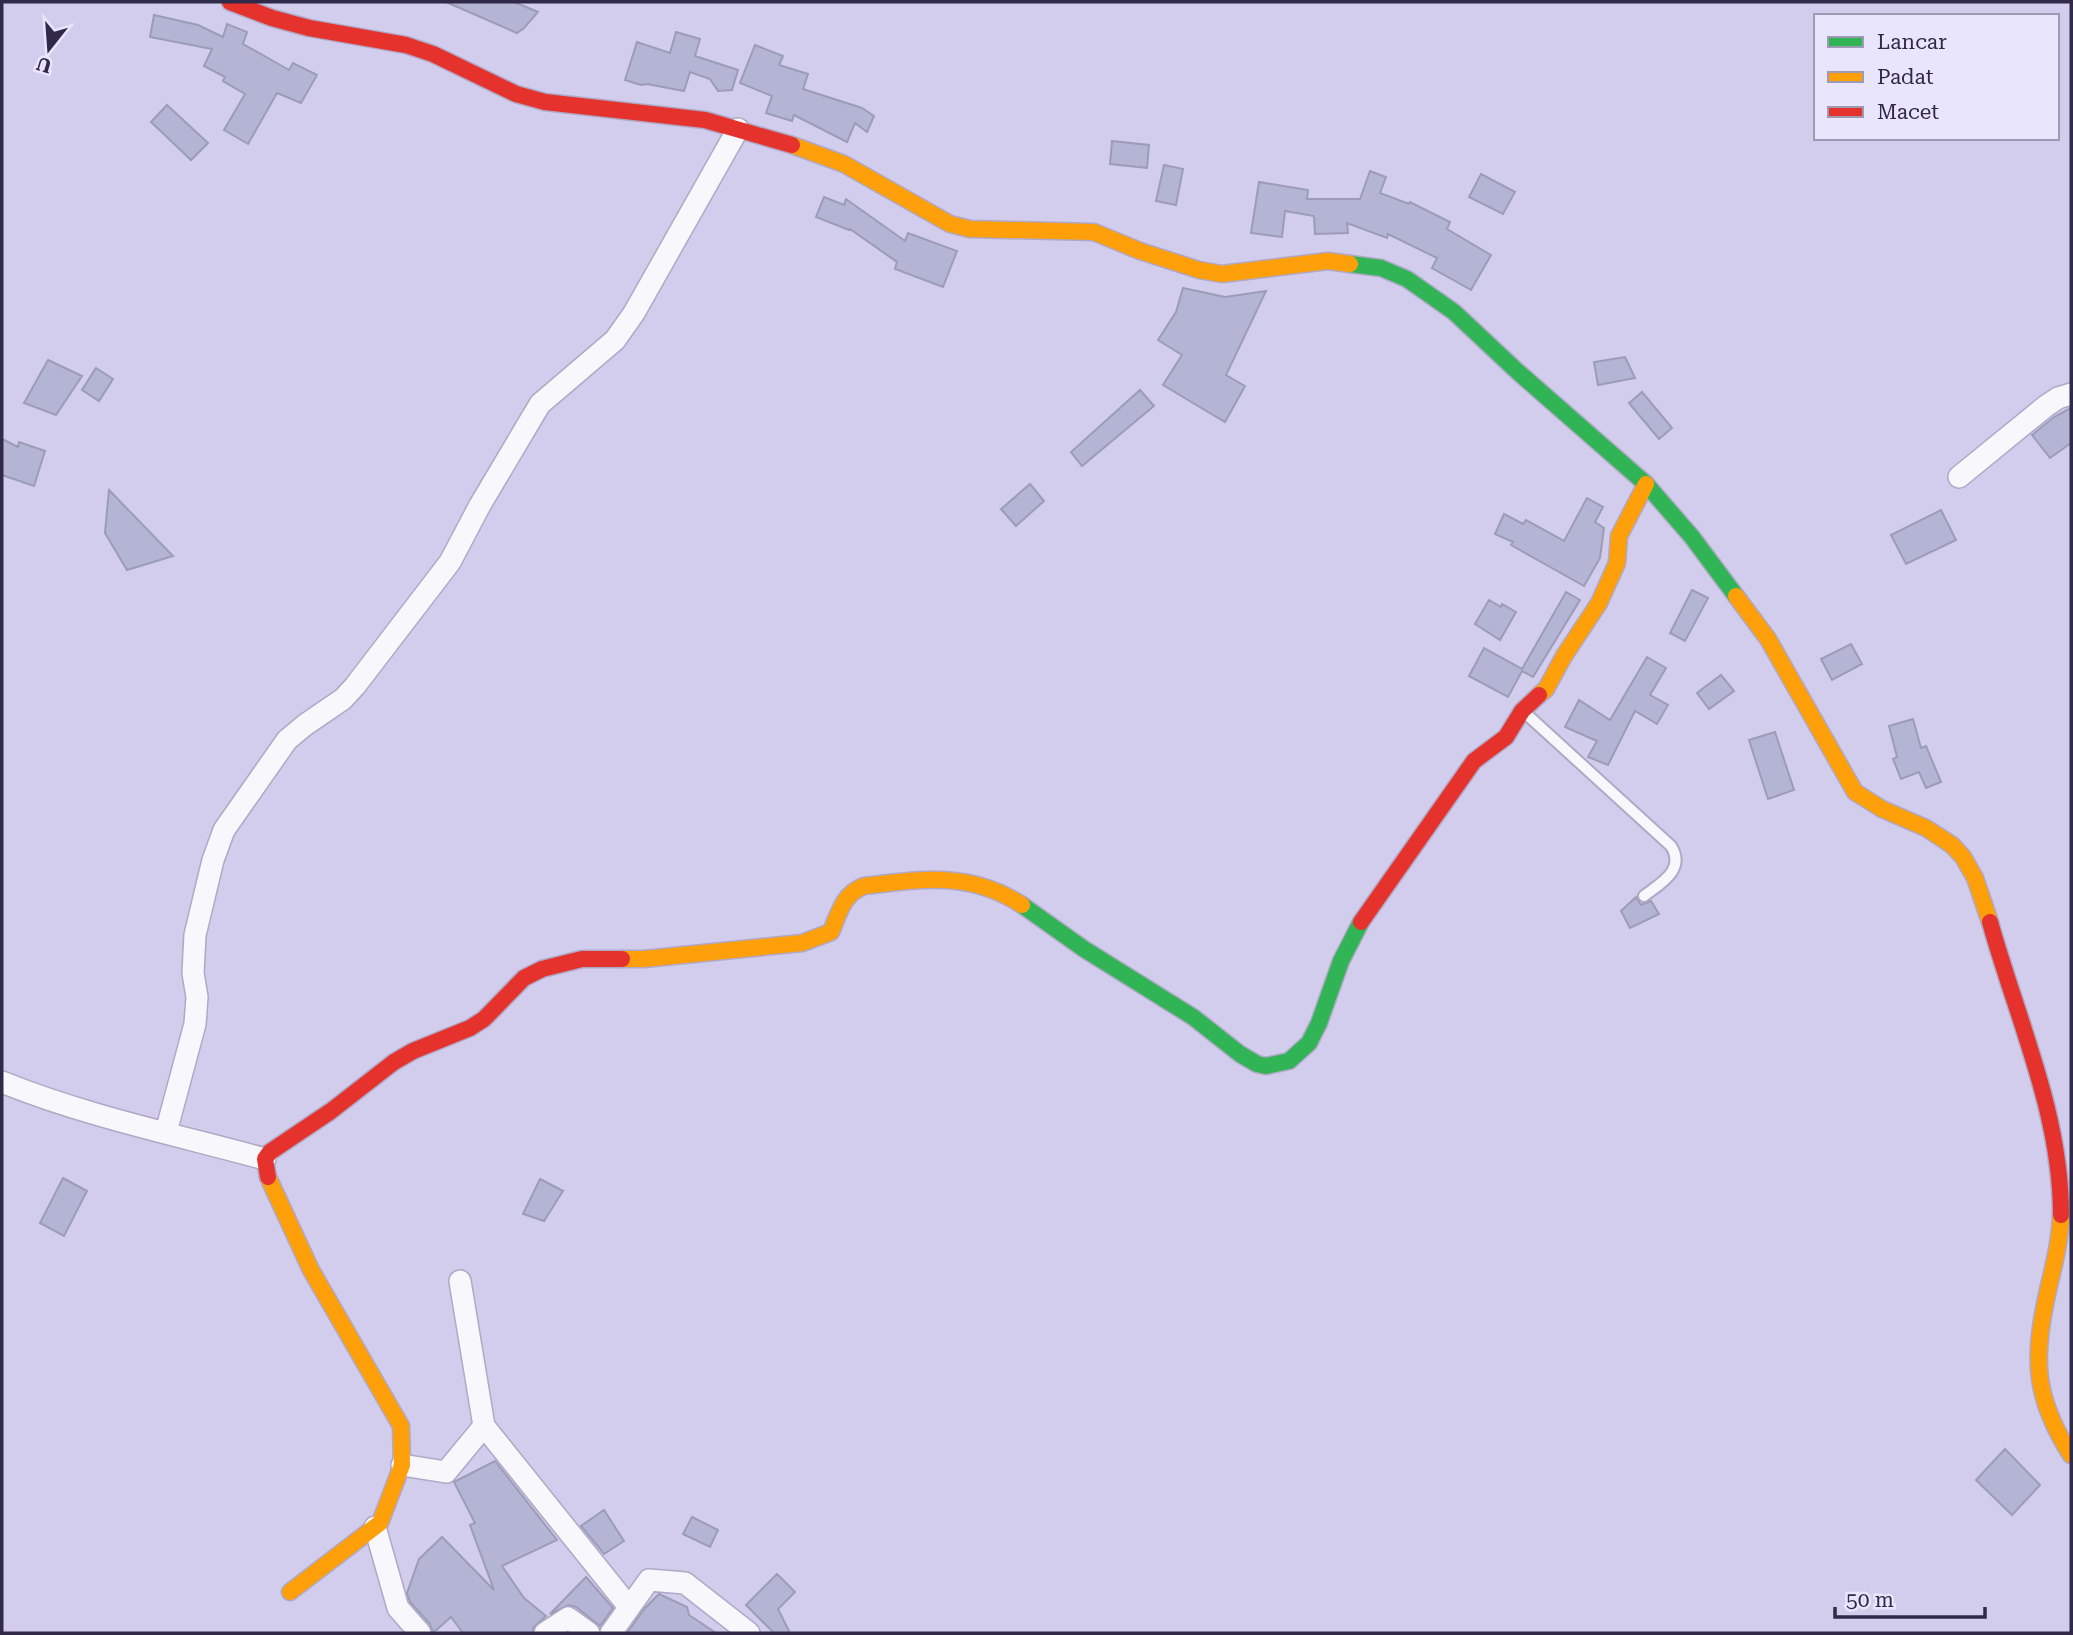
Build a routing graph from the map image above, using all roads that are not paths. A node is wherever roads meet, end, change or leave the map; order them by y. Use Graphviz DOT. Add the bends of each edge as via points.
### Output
graph roads {
  1 [pos="230,2"];
  2 [pos="738,129"];
  3 [pos="2071,394"];
  4 [pos="1959,477"];
  5 [pos="1646,484"];
  6 [pos="1522,711"];
  7 [pos="1644,896"];
  8 [pos="2,1082"];
  9 [pos="166,1132"];
  10 [pos="265,1159"];
  11 [pos="460,1281"];
  12 [pos="484,1426"];
  13 [pos="2071,1455"];
  14 [pos="402,1465"];
  15 [pos="375,1527"];
  16 [pos="290,1592"];
  17 [pos="629,1607"];
  18 [pos="725,1614"];
  19 [pos="420,1633"];
  20 [pos="545,1633"];
  21 [pos="589,1633"];
  22 [pos="611,1633"];
  23 [pos="715,1633"];
  24 [pos="749,1633"];
  1 -- 2 [label="main road" via="309,28 406,45 516,94 545,102 705,120"];
  2 -- 5 [label="main road" via="844,164 950,224 970,229 1094,232 1140,251 1222,274 1328,261 1381,268 1454,312"];
  2 -- 9 [label="street" via="615,340 540,404 450,562 422,602 349,692 287,740 224,830 195,935 195,1024"];
  3 -- 4 [label="street" via="2046,406"];
  5 -- 6 [label="main road" via="1619,536 1617,564 1599,603 1546,689"];
  5 -- 13 [label="main road" via="1768,639 1855,792 1878,809 1938,835 1964,858 1974,879 2053,1125 2061,1227 2046,1300 2038,1384 2049,1420"];
  6 -- 7 [label="lane" via="1676,853 1673,873"];
  6 -- 10 [label="main road" via="1506,737 1474,761 1369,908 1353,933 1316,1029 1288,1062 1259,1064 1240,1054 1186,1012 1082,948 1019,902 990,888 950,880 875,885 849,892 831,932 802,943 644,959 582,958 542,969 512,988 484,1019 394,1062"];
  8 -- 9 [label="street" via="86,1112"];
  9 -- 10 [label="street"];
  10 -- 14 [label="main road" via="267,1175 311,1270 401,1426"];
  11 -- 12 [label="street"];
  12 -- 14 [label="street" via="446,1472"];
  12 -- 17 [label="street"];
  14 -- 15 [label="main road"];
  15 -- 16 [label="main road"];
  15 -- 19 [label="street" via="398,1608"];
  17 -- 18 [label="street" via="649,1580 685,1583"];
  17 -- 22 [label="street"];
  18 -- 23 [label="street"];
  18 -- 24 [label="street"];
  20 -- 21 [label="street" via="569,1618"];
}
